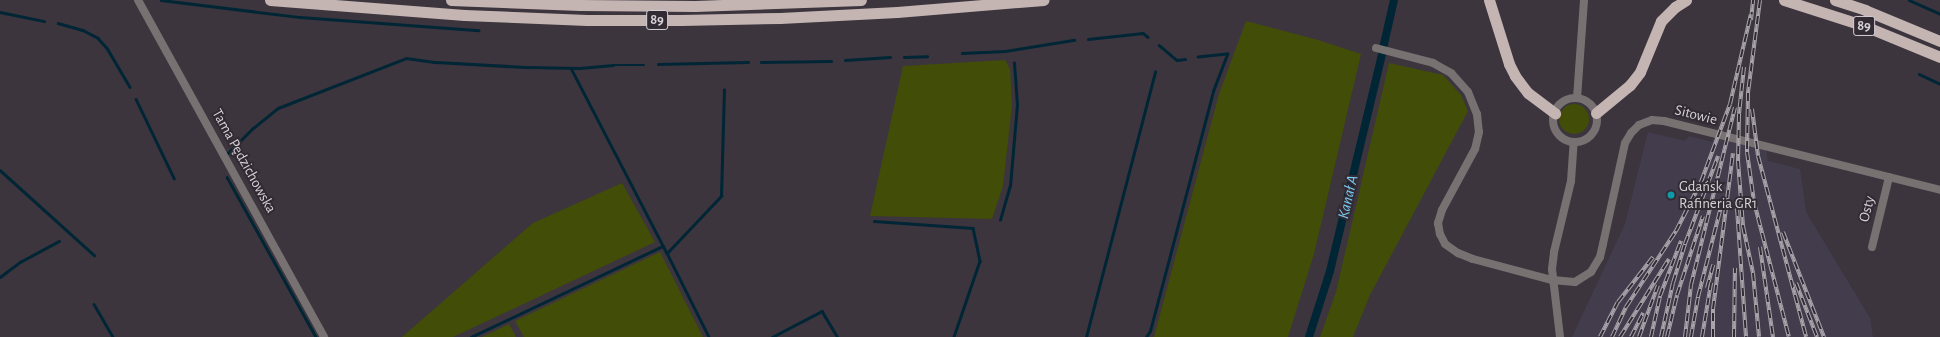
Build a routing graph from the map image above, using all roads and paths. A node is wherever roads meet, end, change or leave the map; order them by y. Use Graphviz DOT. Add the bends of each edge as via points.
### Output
graph roads {
  1 [pos="138,0"];
  2 [pos="270,0"];
  3 [pos="451,0"];
  4 [pos="861,0"];
  5 [pos="1044,0"];
  6 [pos="1489,0"];
  7 [pos="1584,0"];
  8 [pos="1686,0"];
  9 [pos="1785,0"];
  10 [pos="1835,0"];
  11 [pos="1940,41"];
  12 [pos="1376,48"];
  13 [pos="1940,58"];
  14 [pos="1577,98"];
  15 [pos="1555,113"];
  16 [pos="1596,113"];
  17 [pos="1574,142"];
  18 [pos="1889,178"];
  19 [pos="1940,190"];
  20 [pos="1872,247"];
  21 [pos="1552,280"];
  22 [pos="324,337"];
  23 [pos="1560,337"];
  1 -- 22 [label="street, Tama Pędzichowska"];
  2 -- 5 [label="highway, 89" via="450,14 587,20 780,18 890,13"];
  3 -- 4 [label="highway, 89" via="694,6"];
  6 -- 15 [label="highway" via="1515,76 1528,93"];
  7 -- 14 [label="street"];
  8 -- 16 [label="highway" via="1661,21 1644,62 1630,85"];
  9 -- 13 [label="highway, 89" via="1862,25"];
  10 -- 11 [label="highway, 89"];
  12 -- 21 [label="street, Sitowie" via="1433,63 1451,73 1468,92 1477,114 1479,132 1475,149 1442,210 1438,223 1445,244 1473,259"];
  14 -- 15 [label="street" via="1561,103"];
  14 -- 16 [label="street" via="1591,104"];
  15 -- 17 [label="street" via="1554,124 1559,134"];
  16 -- 17 [label="street" via="1596,127 1593,133 1581,141"];
  17 -- 21 [label="street" via="1571,181 1554,252"];
  18 -- 19 [label="street, Sitowie"];
  18 -- 20 [label="street, Osty"];
  18 -- 21 [label="street, Sitowie" via="1652,120 1639,125 1625,143 1603,244 1594,268 1583,279 1575,282"];
  21 -- 23 [label="street"];
}
